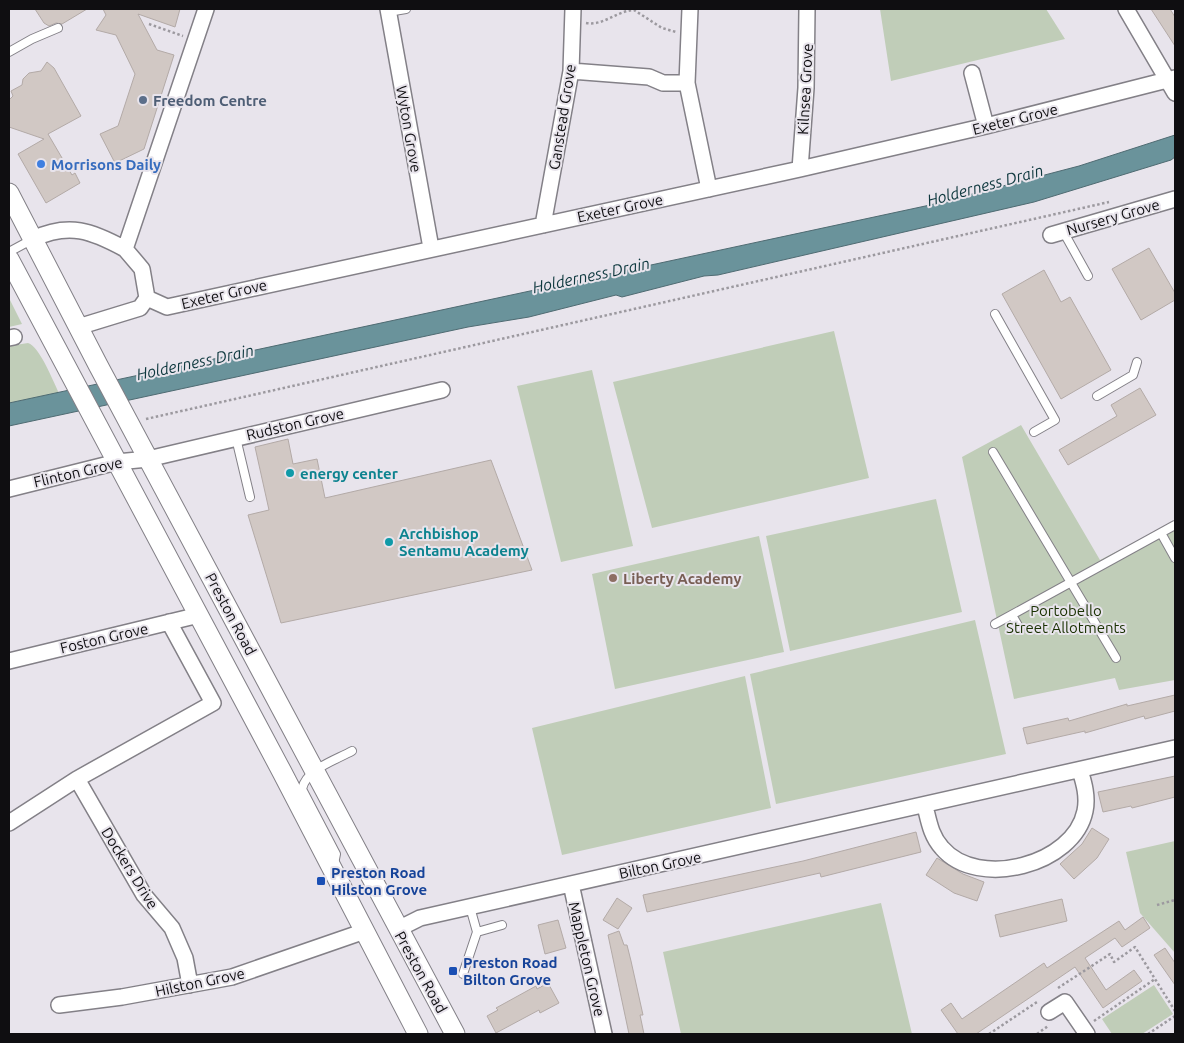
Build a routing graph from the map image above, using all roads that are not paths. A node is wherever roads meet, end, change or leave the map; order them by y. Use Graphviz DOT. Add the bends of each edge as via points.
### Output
graph roads {
  1 [pos="206,9"];
  2 [pos="406,9"];
  3 [pos="690,9"];
  4 [pos="807,9"];
  5 [pos="1126,9"];
  6 [pos="388,10"];
  7 [pos="572,15"];
  8 [pos="58,28"];
  9 [pos="9,52"];
  10 [pos="571,71"];
  11 [pos="972,73"];
  12 [pos="686,83"];
  13 [pos="1173,84"];
  14 [pos="986,126"];
  15 [pos="800,169"];
  16 [pos="709,189"];
  17 [pos="9,194"];
  18 [pos="1175,199"];
  19 [pos="544,224"];
  20 [pos="1057,233"];
  21 [pos="33,239"];
  22 [pos="431,248"];
  23 [pos="125,249"];
  24 [pos="9,252"];
  25 [pos="9,259"];
  26 [pos="1088,276"];
  27 [pos="147,298"];
  28 [pos="995,314"];
  29 [pos="78,327"];
  30 [pos="1137,362"];
  31 [pos="442,390"];
  32 [pos="1097,396"];
  33 [pos="1034,432"];
  34 [pos="236,438"];
  35 [pos="993,452"];
  36 [pos="148,459"];
  37 [pos="117,462"];
  38 [pos="9,489"];
  39 [pos="250,497"];
  40 [pos="1175,524"];
  41 [pos="1161,533"];
  42 [pos="1175,558"];
  43 [pos="1071,581"];
  44 [pos="199,615"];
  45 [pos="1012,615"];
  46 [pos="169,622"];
  47 [pos="995,624"];
  48 [pos="1020,629"];
  49 [pos="1116,658"];
  50 [pos="9,660"];
  51 [pos="1175,748"];
  52 [pos="352,751"];
  53 [pos="1080,770"];
  54 [pos="315,771"];
  55 [pos="77,779"];
  56 [pos="925,806"];
  57 [pos="9,824"];
  58 [pos="333,870"];
  59 [pos="571,884"];
  60 [pos="470,907"];
  61 [pos="502,924"];
  62 [pos="398,928"];
  63 [pos="365,931"];
  64 [pos="477,932"];
  65 [pos="464,974"];
  66 [pos="190,985"];
  67 [pos="59,1005"];
  68 [pos="1045,1006"];
  69 [pos="1085,1031"];
  70 [pos="418,1034"];
  71 [pos="455,1034"];
  72 [pos="604,1034"];
  1 -- 23 [label="street"];
  2 -- 6 [label="lane"];
  3 -- 12 [label="street"];
  4 -- 15 [label="street, Kilnsea Grove"];
  5 -- 13 [label="street"];
  6 -- 22 [label="street, Wyton Grove"];
  7 -- 10 [label="street, Ganstead Grove"];
  8 -- 9 [label="lane"];
  10 -- 12 [label="street"];
  10 -- 19 [label="street, Ganstead Grove"];
  11 -- 14 [label="street"];
  12 -- 16 [label="street"];
  13 -- 14 [label="street, Exeter Grove"];
  14 -- 15 [label="street, Exeter Grove"];
  15 -- 16 [label="street, Exeter Grove"];
  16 -- 19 [label="street, Exeter Grove"];
  17 -- 21 [label="street, Preston Road"];
  18 -- 20 [label="street, Nursery Grove"];
  19 -- 22 [label="street, Exeter Grove"];
  20 -- 26 [label="lane"];
  21 -- 23 [label="street" via="51,230 71,230 100,236"];
  21 -- 24 [label="lane"];
  21 -- 29 [label="street, Preston Road"];
  22 -- 27 [label="street, Exeter Grove" via="167,307"];
  23 -- 27 [label="street" via="142,269"];
  25 -- 37 [label="street, Preston Road"];
  27 -- 29 [label="street" via="140,308"];
  28 -- 33 [label="lane" via="1055,420"];
  29 -- 36 [label="street, Preston Road"];
  30 -- 32 [label="lane" via="1133,376"];
  31 -- 34 [label="street, Rudston Grove"];
  34 -- 36 [label="street, Rudston Grove"];
  34 -- 39 [label="lane"];
  35 -- 43 [label="lane"];
  36 -- 37 [label="street, Flinton Grove"];
  36 -- 54 [label="street, Preston Road"];
  37 -- 38 [label="street, Flinton Grove"];
  37 -- 44 [label="street, Preston Road"];
  40 -- 41 [label="lane"];
  41 -- 42 [label="lane"];
  41 -- 43 [label="lane"];
  43 -- 45 [label="lane"];
  43 -- 49 [label="lane"];
  44 -- 46 [label="street, Foston Grove"];
  44 -- 58 [label="street, Preston Road"];
  45 -- 47 [label="lane"];
  45 -- 48 [label="lane"];
  46 -- 50 [label="street, Foston Grove"];
  46 -- 55 [label="street" via="213,703"];
  51 -- 53 [label="street, Bilton Grove"];
  52 -- 54 [label="lane"];
  53 -- 56 [label="street, Bilton Grove"];
  53 -- 56 [label="street" via="1086,795 1081,824 1061,848 1029,864 968,866 943,850 932,834"];
  54 -- 58 [label="lane" via="304,780 302,789 336,854"];
  54 -- 62 [label="street, Preston Road"];
  55 -- 57 [label="street"];
  55 -- 66 [label="street, Dockers Drive" via="144,895 172,928 185,958"];
  56 -- 59 [label="street, Bilton Grove"];
  58 -- 63 [label="street, Preston Road"];
  59 -- 60 [label="street, Bilton Grove"];
  59 -- 72 [label="street, Mappleton Grove"];
  60 -- 62 [label="street, Bilton Grove" via="420,918"];
  60 -- 64 [label="lane"];
  61 -- 64 [label="lane"];
  62 -- 71 [label="street, Preston Road"];
  63 -- 66 [label="street, Hilston Grove" via="232,977"];
  63 -- 70 [label="street, Preston Road"];
  64 -- 65 [label="lane"];
  66 -- 67 [label="street, Hilston Grove"];
  68 -- 69 [label="street" via="1065,1002"];
}
